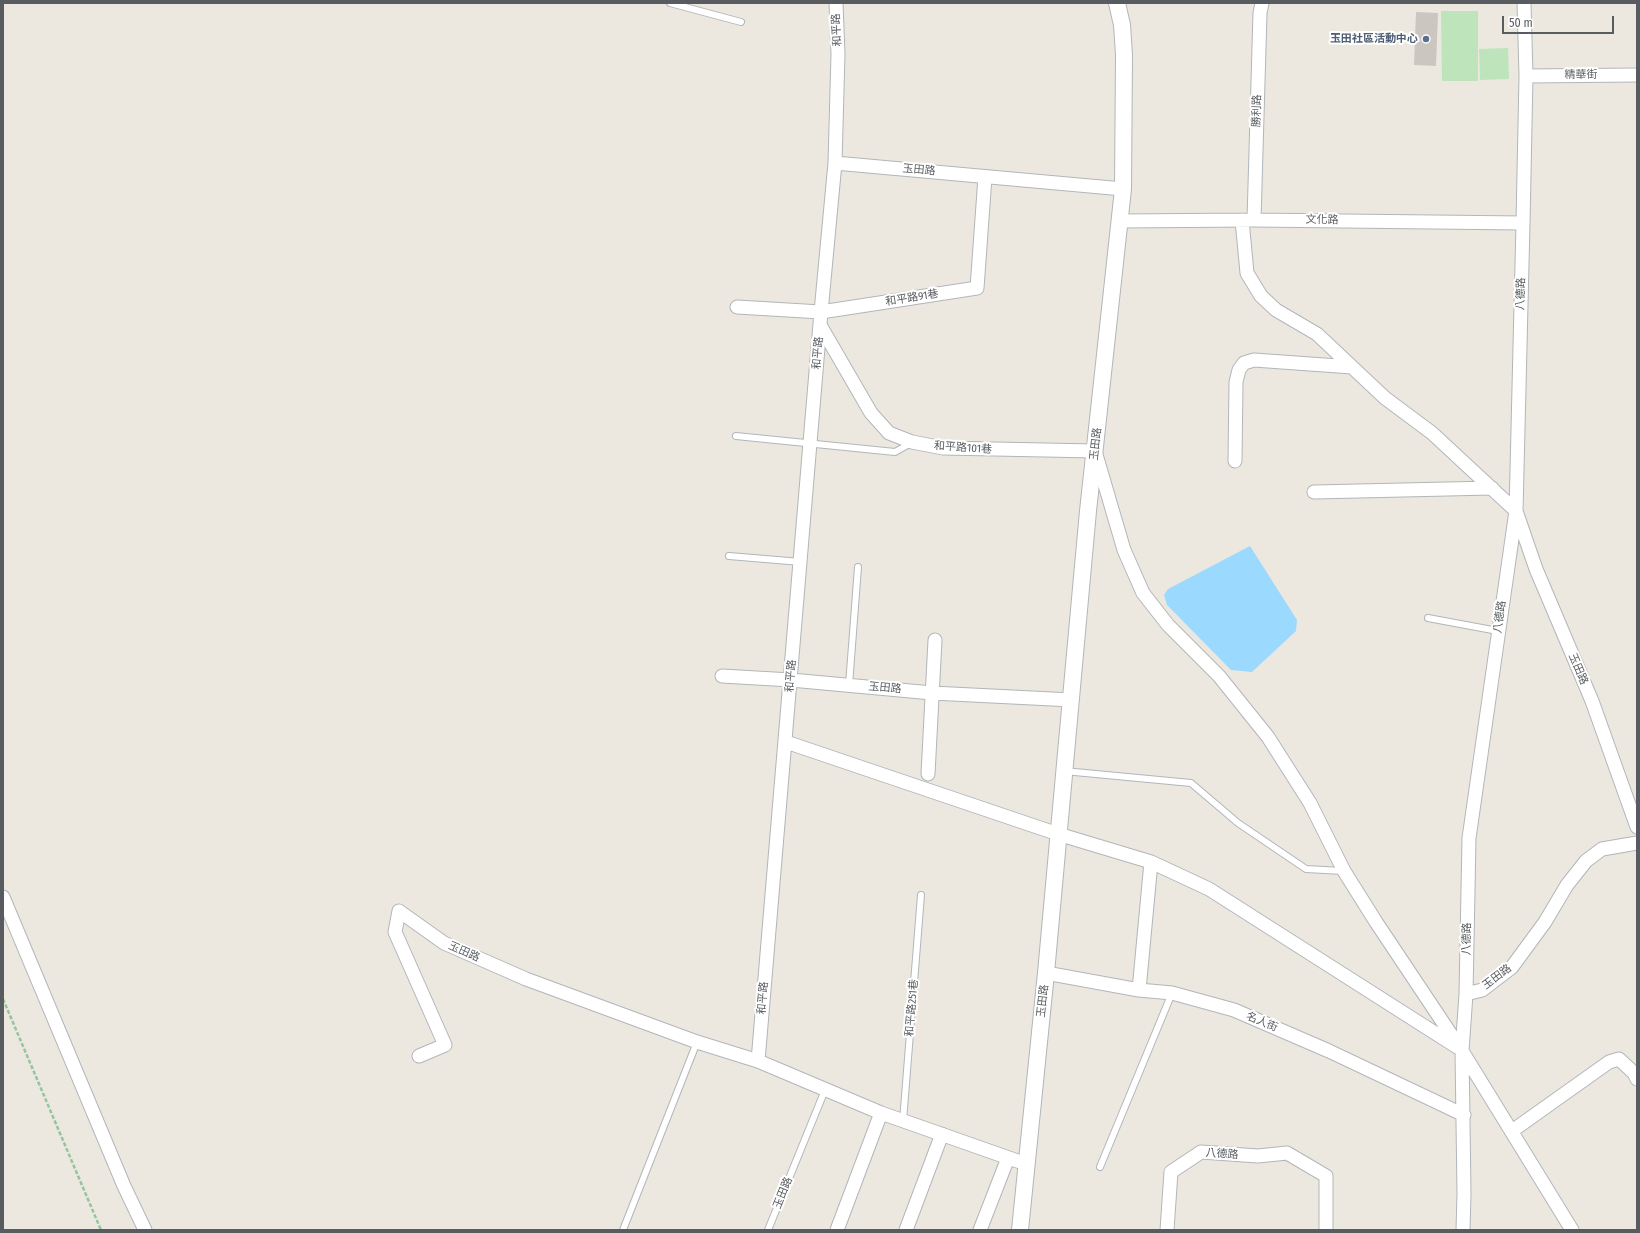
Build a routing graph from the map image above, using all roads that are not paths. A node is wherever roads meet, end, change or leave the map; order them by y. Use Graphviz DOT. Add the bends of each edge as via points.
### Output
graph roads {
  1 [pos="670,3"];
  2 [pos="836,3"];
  3 [pos="1117,3"];
  4 [pos="1262,3"];
  5 [pos="1524,3"];
  6 [pos="741,22"];
  7 [pos="1637,75"];
  8 [pos="1526,76"];
  9 [pos="835,163"];
  10 [pos="986,176"];
  11 [pos="1123,189"];
  12 [pos="1248,220"];
  13 [pos="1120,221"];
  14 [pos="1524,223"];
  15 [pos="737,308"];
  16 [pos="821,312"];
  17 [pos="820,325"];
  18 [pos="1352,367"];
  19 [pos="736,436"];
  20 [pos="912,442"];
  21 [pos="810,443"];
  22 [pos="1095,451"];
  23 [pos="1235,461"];
  24 [pos="1492,488"];
  25 [pos="1314,492"];
  26 [pos="1516,511"];
  27 [pos="729,556"];
  28 [pos="800,562"];
  29 [pos="858,567"];
  30 [pos="1428,618"];
  31 [pos="1498,630"];
  32 [pos="935,640"];
  33 [pos="722,676"];
  34 [pos="791,680"];
  35 [pos="849,685"];
  36 [pos="932,693"];
  37 [pos="1072,700"];
  38 [pos="786,742"];
  39 [pos="1064,771"];
  40 [pos="928,774"];
  41 [pos="1637,827"];
  42 [pos="1058,834"];
  43 [pos="1637,843"];
  44 [pos="1151,862"];
  45 [pos="1344,871"];
  46 [pos="921,895"];
  47 [pos="3,897"];
  48 [pos="1046,973"];
  49 [pos="1139,990"];
  50 [pos="1172,992"];
  51 [pos="1466,994"];
  52 [pos="697,1042"];
  53 [pos="1462,1050"];
  54 [pos="419,1056"];
  55 [pos="1619,1059"];
  56 [pos="758,1062"];
  57 [pos="1637,1062"];
  58 [pos="1637,1079"];
  59 [pos="826,1090"];
  60 [pos="881,1113"];
  61 [pos="1464,1115"];
  62 [pos="902,1121"];
  63 [pos="1512,1131"];
  64 [pos="942,1134"];
  65 [pos="1008,1158"];
  66 [pos="1026,1164"];
  67 [pos="1100,1167"];
  68 [pos="145,1230"];
  69 [pos="623,1230"];
  70 [pos="768,1230"];
  71 [pos="837,1230"];
  72 [pos="906,1230"];
  73 [pos="980,1230"];
  74 [pos="1020,1230"];
  75 [pos="1167,1230"];
  76 [pos="1326,1230"];
  77 [pos="1463,1230"];
  78 [pos="1572,1230"];
  1 -- 6 [label="lane"];
  2 -- 9 [label="street, 和平路" via="838,54"];
  3 -- 11 [label="street, 玉田路" via="1122,25 1124,55"];
  4 -- 12 [label="street, 勝利路"];
  5 -- 8 [label="street, 八德路"];
  7 -- 8 [label="street, 精華街"];
  8 -- 14 [label="street, 八德路"];
  9 -- 10 [label="street, 玉田路"];
  9 -- 16 [label="street, 和平路"];
  10 -- 11 [label="street, 玉田路"];
  10 -- 16 [label="street, 和平路91巷" via="977,288"];
  11 -- 13 [label="street, 玉田路"];
  12 -- 13 [label="street, 文化路"];
  12 -- 14 [label="street, 文化路"];
  12 -- 18 [label="street, 勝利路" via="1247,272 1261,296 1276,310 1317,334"];
  13 -- 22 [label="street, 玉田路"];
  14 -- 26 [label="street, 八德路"];
  15 -- 16 [label="street, 和平路91巷"];
  16 -- 17 [label="street, 和平路"];
  17 -- 20 [label="street, 和平路101巷" via="872,413 889,433"];
  17 -- 21 [label="street, 和平路"];
  18 -- 23 [label="street" via="1254,360 1244,363 1236,382"];
  18 -- 24 [label="street, 勝利路" via="1386,398 1432,433"];
  19 -- 21 [label="lane"];
  20 -- 21 [label="lane" via="895,452"];
  20 -- 22 [label="street, 和平路101巷" via="951,449"];
  21 -- 28 [label="street, 和平路"];
  22 -- 37 [label="street, 玉田路"];
  22 -- 45 [label="street" via="1124,550 1143,594 1168,625 1219,676 1268,737 1310,803"];
  24 -- 25 [label="street"];
  24 -- 26 [label="street, 勝利路"];
  26 -- 31 [label="street, 八德路"];
  26 -- 41 [label="street, 玉田路" via="1536,569 1592,701"];
  27 -- 28 [label="lane"];
  28 -- 34 [label="street, 和平路"];
  29 -- 35 [label="lane"];
  30 -- 31 [label="lane"];
  31 -- 51 [label="street, 八德路" via="1469,838"];
  32 -- 36 [label="street"];
  33 -- 34 [label="street, 玉田路"];
  34 -- 35 [label="street, 玉田路"];
  34 -- 38 [label="street, 和平路"];
  35 -- 36 [label="street, 玉田路"];
  36 -- 37 [label="street, 玉田路"];
  36 -- 40 [label="street"];
  37 -- 39 [label="street, 玉田路"];
  38 -- 42 [label="street"];
  38 -- 56 [label="street, 和平路"];
  39 -- 42 [label="street, 玉田路"];
  39 -- 45 [label="lane" via="1191,783 1238,823 1306,869"];
  42 -- 44 [label="street"];
  42 -- 48 [label="street, 玉田路"];
  43 -- 51 [label="street, 玉田路" via="1602,849 1586,861 1567,885 1546,922 1512,967 1482,990"];
  44 -- 49 [label="street"];
  44 -- 53 [label="street" via="1209,889"];
  45 -- 53 [label="street"];
  46 -- 62 [label="lane, 和平路251巷"];
  47 -- 68 [label="street" via="124,1186"];
  48 -- 49 [label="street, 名人街"];
  48 -- 66 [label="street, 玉田路"];
  49 -- 50 [label="street, 名人街"];
  50 -- 61 [label="street, 名人街" via="1234,1010"];
  50 -- 67 [label="lane"];
  51 -- 53 [label="street, 八德路"];
  52 -- 54 [label="street, 玉田路" via="526,979 472,956 444,943 399,911 395,932 445,1045"];
  52 -- 56 [label="street, 玉田路"];
  52 -- 69 [label="lane"];
  53 -- 61 [label="street, 八德路"];
  53 -- 63 [label="street"];
  55 -- 57 [label="street"];
  55 -- 58 [label="street"];
  55 -- 63 [label="street" via="1609,1062"];
  56 -- 59 [label="street"];
  59 -- 60 [label="street"];
  59 -- 70 [label="lane, 玉田路"];
  60 -- 62 [label="street"];
  60 -- 71 [label="street"];
  61 -- 77 [label="street, 八德路"];
  62 -- 64 [label="street"];
  63 -- 78 [label="street"];
  64 -- 65 [label="street"];
  64 -- 72 [label="street"];
  65 -- 66 [label="street"];
  65 -- 73 [label="street"];
  66 -- 74 [label="street, 玉田路"];
  75 -- 76 [label="street, 八德路" via="1170,1172 1201,1152 1258,1156 1287,1153 1326,1176"];
}
